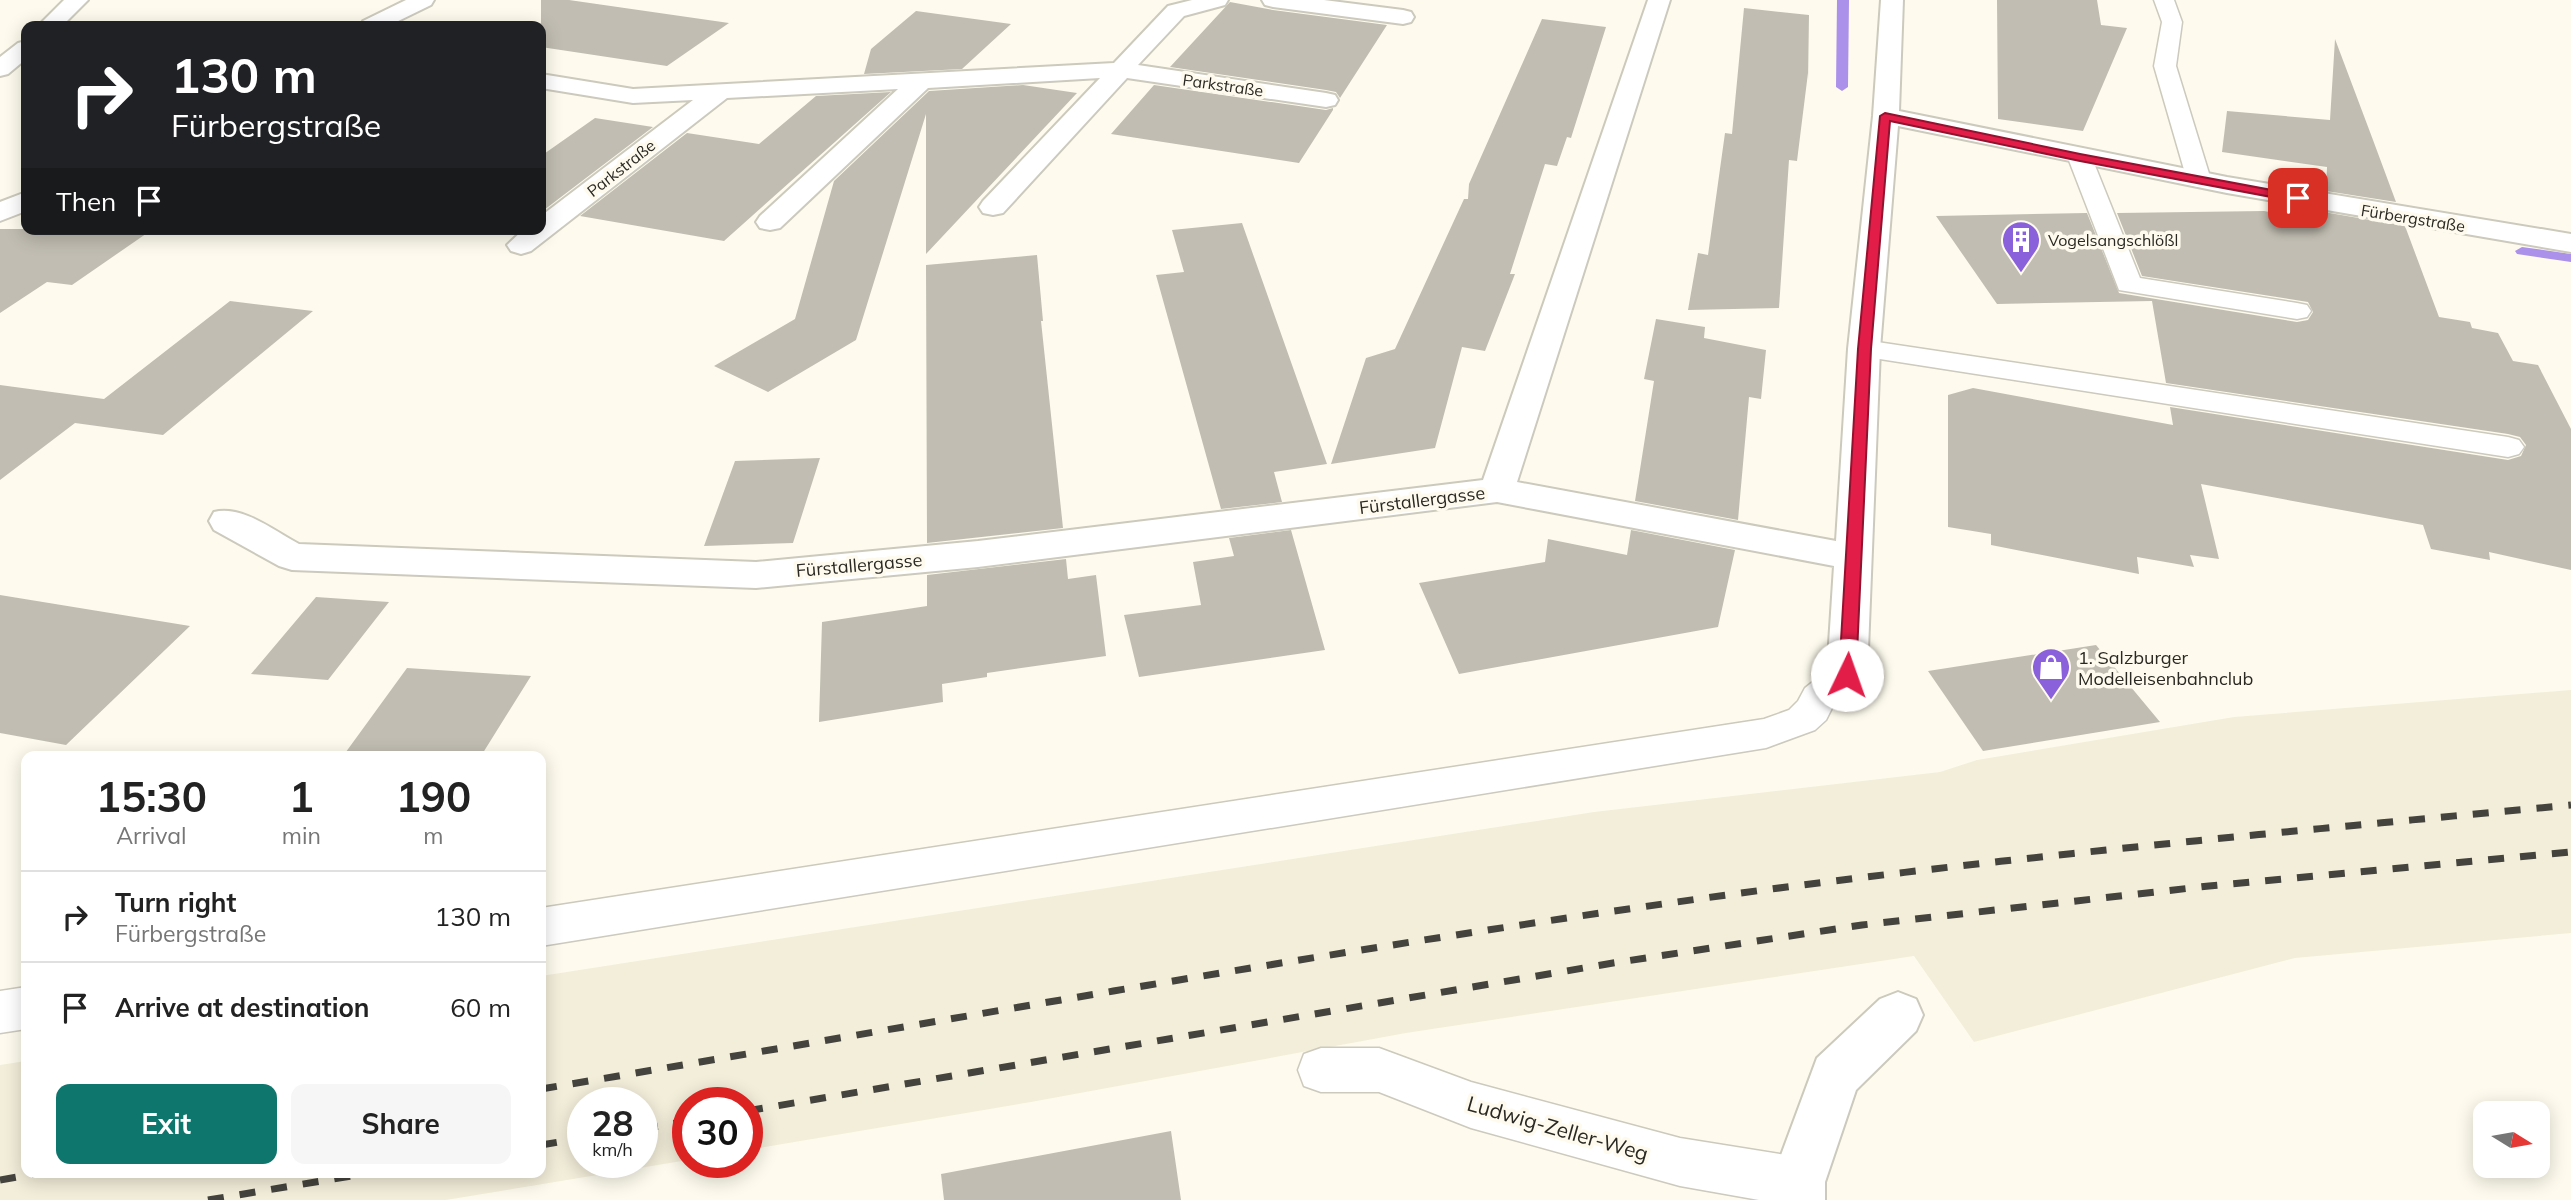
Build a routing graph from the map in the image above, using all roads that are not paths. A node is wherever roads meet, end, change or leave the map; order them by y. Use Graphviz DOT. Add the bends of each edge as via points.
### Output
graph roads {
  1 [pos="77,0"];
  2 [pos="423,0"];
  3 [pos="1217,0"];
  4 [pos="1273,0"];
  5 [pos="1659,0"];
  6 [pos="1892,0"];
  7 [pos="2164,0"];
  8 [pos="1403,17"];
  9 [pos="54,21"];
  10 [pos="381,21"];
  11 [pos="21,52"];
  12 [pos="0,69"];
  13 [pos="1120,70"];
  14 [pos="922,81"];
  15 [pos="546,82"];
  16 [pos="721,91"];
  17 [pos="1326,100"];
  18 [pos="1885,116"];
  19 [pos="2080,158"];
  20 [pos="2199,180"];
  21 [pos="21,202"];
  22 [pos="993,207"];
  23 [pos="0,213"];
  24 [pos="770,222"];
  25 [pos="546,226"];
  26 [pos="534,235"];
  27 [pos="2571,243"];
  28 [pos="521,245"];
  29 [pos="2297,311"];
  30 [pos="1864,349"];
  31 [pos="2508,447"];
  32 [pos="1497,490"];
  33 [pos="227,521"];
  34 [pos="1854,557"];
  35 [pos="1847,675"];
  36 [pos="546,925"];
  37 [pos="21,1009"];
  38 [pos="0,1012"];
  39 [pos="1898,1015"];
  40 [pos="1321,1070"];
  41 [pos="1798,1191"];
  1 -- 9 [label="street"];
  2 -- 10 [label="street"];
  3 -- 13 [label="street" via="1176,11"];
  4 -- 8 [label="street"];
  5 -- 32 [label="street, Fürstallergasse"];
  6 -- 18 [label="street"];
  7 -- 20 [label="lane" via="2172,22 2165,66"];
  11 -- 12 [label="street"];
  13 -- 14 [label="street, Parkstraße"];
  13 -- 17 [label="street, Parkstraße"];
  13 -- 22 [label="street"];
  14 -- 16 [label="street, Parkstraße"];
  14 -- 24 [label="street"];
  15 -- 16 [label="street, Parkstraße" via="633,96"];
  16 -- 25 [label="street, Parkstraße"];
  18 -- 19 [label="street, Fürbergstraße"];
  18 -- 30 [label="street"];
  19 -- 20 [label="street, Fürbergstraße"];
  19 -- 29 [label="lane" via="2129,284"];
  20 -- 27 [label="street, Fürbergstraße"];
  21 -- 23 [label="street"];
  26 -- 28 [label="street, Parkstraße"];
  30 -- 31 [label="lane"];
  30 -- 34 [label="street"];
  32 -- 33 [label="street, Fürstallergasse" via="978,554 756,575 292,558"];
  32 -- 34 [label="street, Fürstallergasse"];
  34 -- 35 [label="street"];
  35 -- 36 [label="lane" via="1818,698 1802,720 1766,733"];
  37 -- 38 [label="lane"];
  39 -- 41 [label="street" via="1835,1074"];
  40 -- 41 [label="lane, Ludwig-Zeller-Weg" via="1379,1070 1471,1105"];
}
